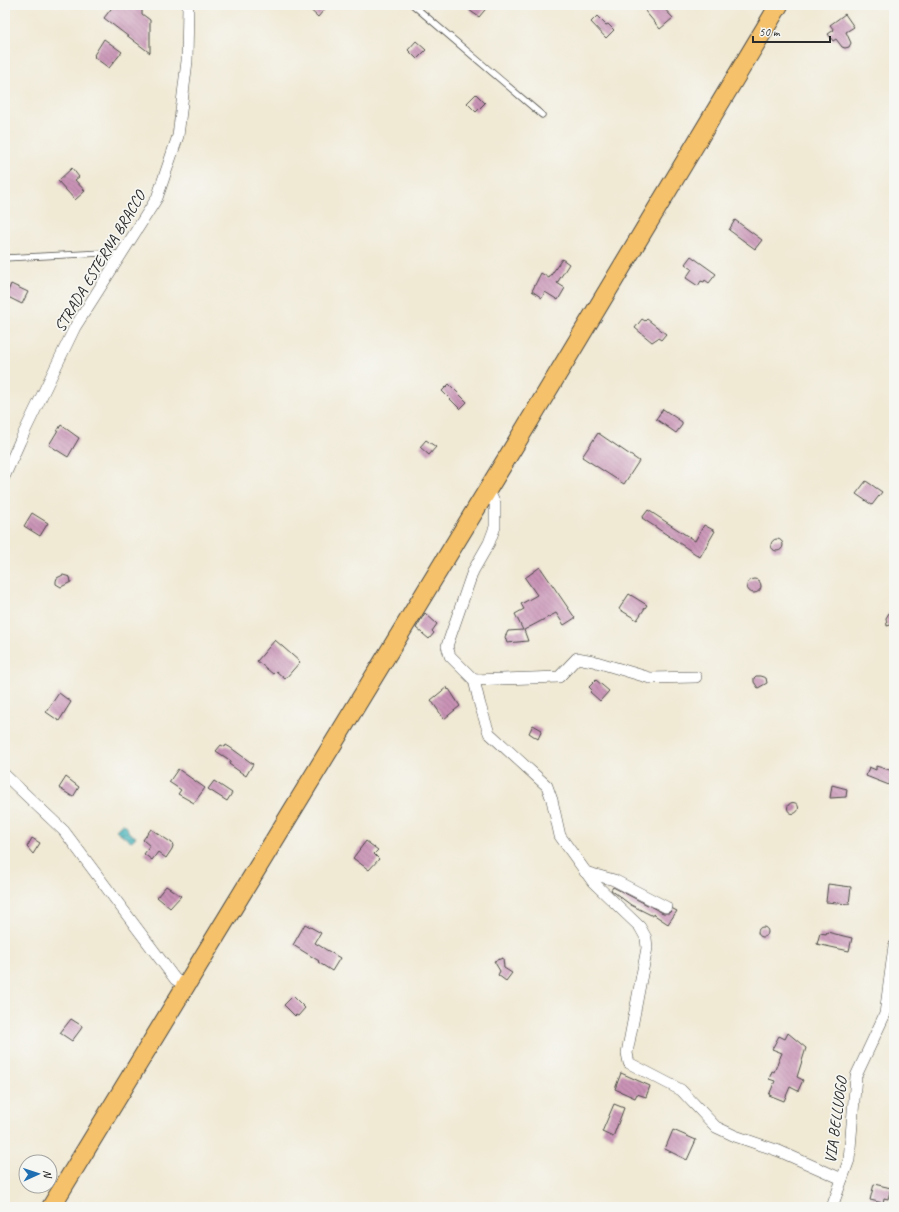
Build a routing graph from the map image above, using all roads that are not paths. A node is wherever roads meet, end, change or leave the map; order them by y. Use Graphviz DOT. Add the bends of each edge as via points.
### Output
graph roads {
  1 [pos="188,5"];
  2 [pos="413,5"];
  3 [pos="779,5"];
  4 [pos="542,115"];
  5 [pos="121,254"];
  6 [pos="5,258"];
  7 [pos="5,475"];
  8 [pos="488,489"];
  9 [pos="696,677"];
  10 [pos="474,680"];
  11 [pos="5,775"];
  12 [pos="585,872"];
  13 [pos="666,907"];
  14 [pos="894,946"];
  15 [pos="185,986"];
  16 [pos="842,1179"];
  17 [pos="51,1207"];
  18 [pos="832,1207"];
  1 -- 5 [label="street, STRADA ESTERNA BRACCO" via="187,61 178,136 157,198"];
  2 -- 4 [label="lane"];
  3 -- 8 [label="main road"];
  5 -- 6 [label="lane"];
  5 -- 7 [label="street, STRADA ESTERNA BRACCO" via="75,327"];
  8 -- 10 [label="street" via="495,504 495,527 473,571 447,646 450,656"];
  8 -- 15 [label="main road"];
  9 -- 10 [label="street" via="650,678 577,658 558,677"];
  10 -- 12 [label="street" via="489,733 547,786 560,836"];
  11 -- 15 [label="street" via="64,831 176,979"];
  12 -- 13 [label="street" via="614,880"];
  12 -- 16 [label="street" via="592,882 640,927 646,938 647,948 627,1053 629,1063 681,1090 716,1127"];
  14 -- 16 [label="street, VIA BELLUOGO" via="885,1014 856,1076 849,1160"];
  15 -- 17 [label="main road"];
  16 -- 18 [label="street, VIA BELLUOGO"];
}
